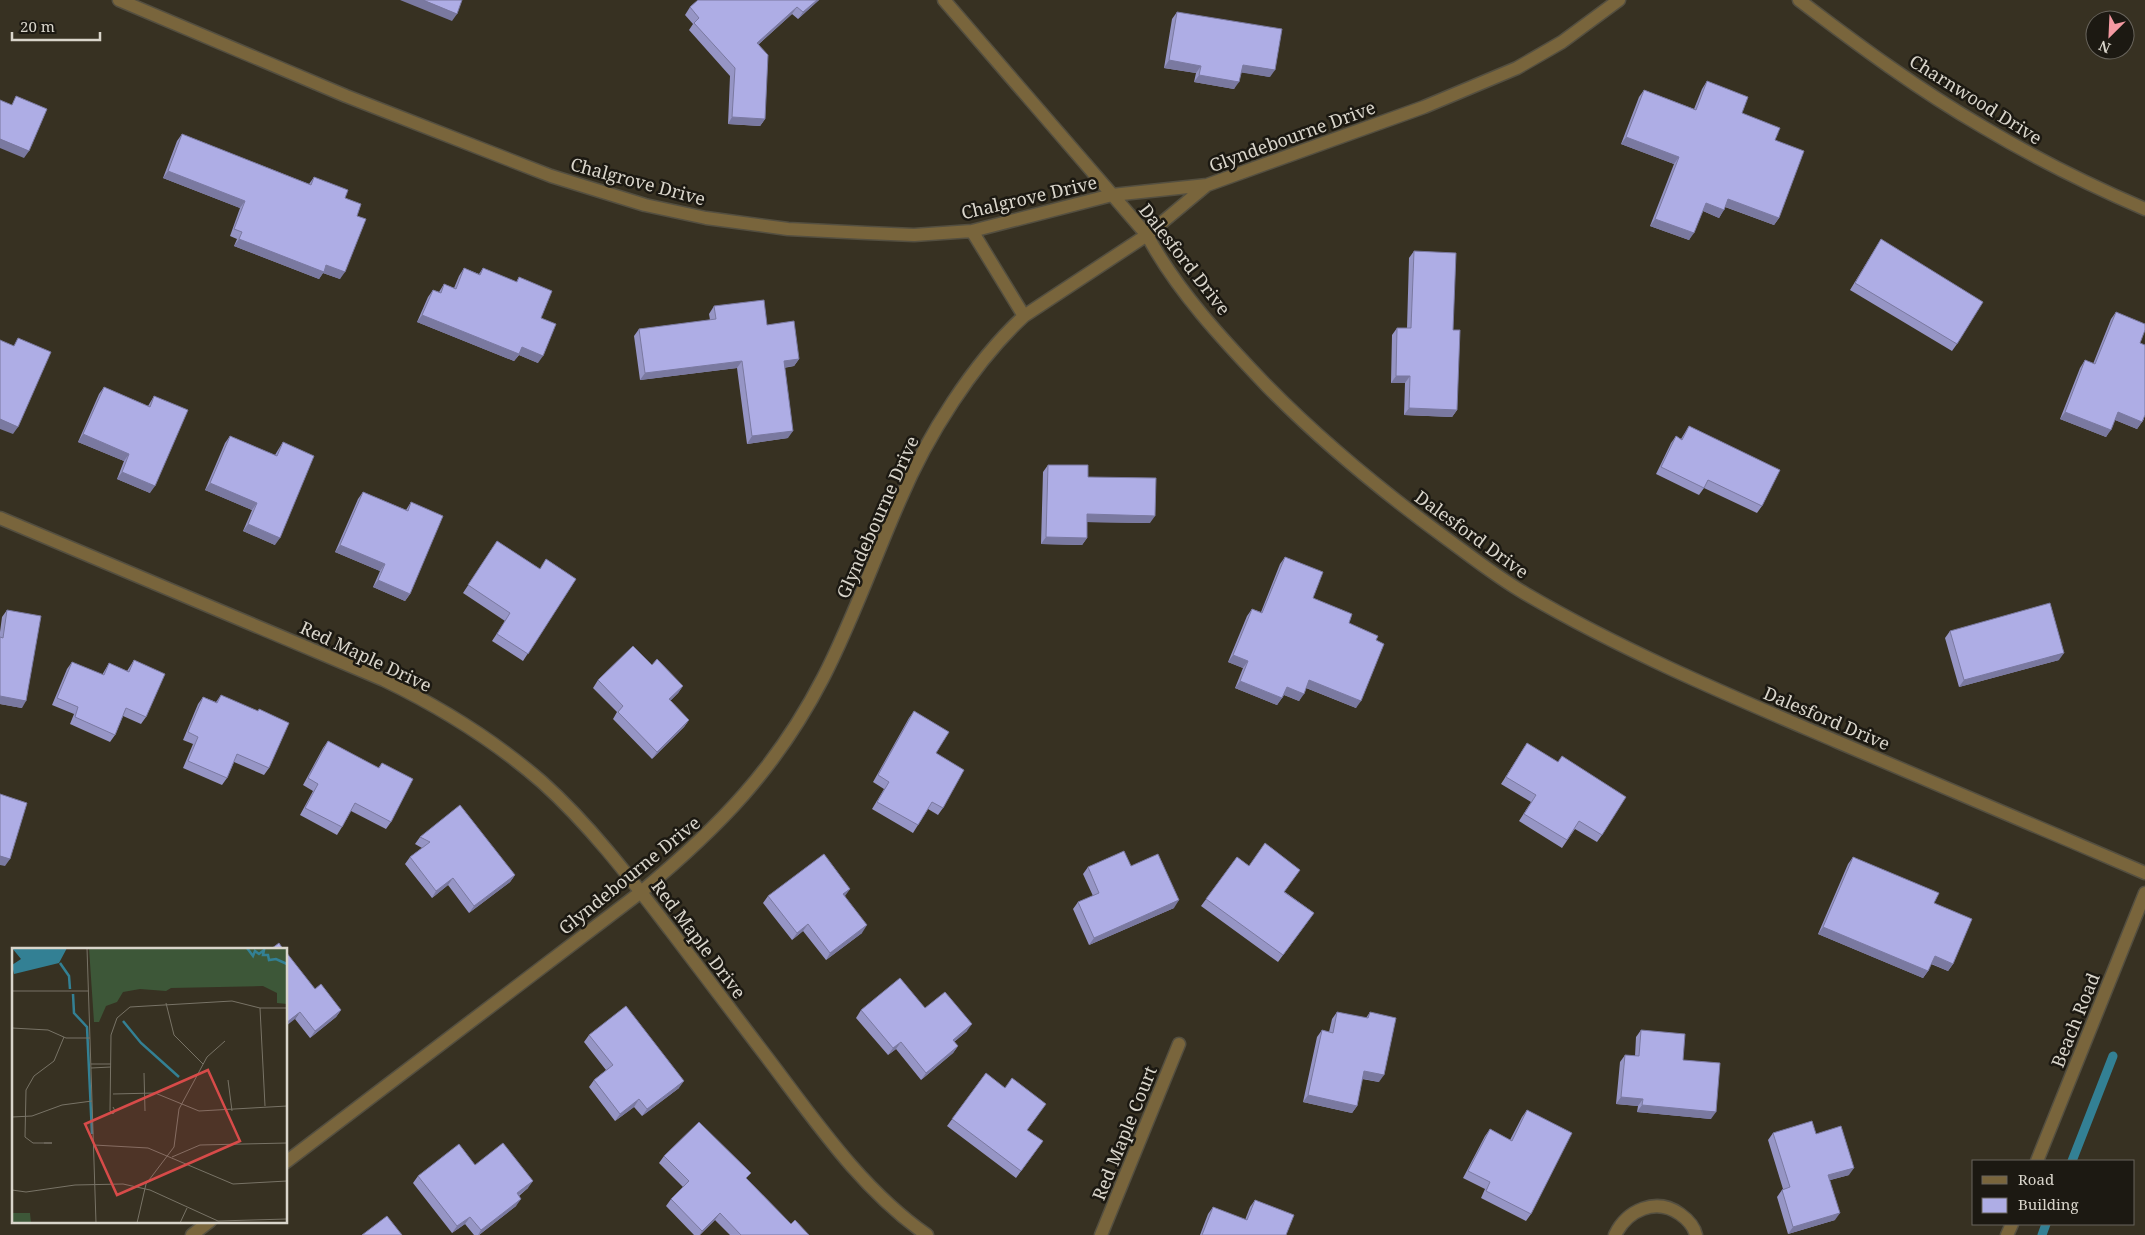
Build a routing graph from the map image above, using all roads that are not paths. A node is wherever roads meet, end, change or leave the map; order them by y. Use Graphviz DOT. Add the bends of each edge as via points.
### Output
graph roads {
  1 [pos="119,0"];
  2 [pos="944,0"];
  3 [pos="1618,0"];
  4 [pos="1799,0"];
  5 [pos="1207,185"];
  6 [pos="1112,195"];
  7 [pos="2145,209"];
  8 [pos="972,231"];
  9 [pos="1147,235"];
  10 [pos="1024,316"];
  11 [pos="0,518"];
  12 [pos="2145,873"];
  13 [pos="641,892"];
  14 [pos="2145,892"];
  15 [pos="1179,1044"];
  16 [pos="288,1160"];
  17 [pos="2037,1160"];
  18 [pos="209,1222"];
  19 [pos="192,1235"];
  20 [pos="927,1235"];
  21 [pos="1100,1235"];
  22 [pos="1615,1235"];
  23 [pos="1696,1235"];
  1 -- 8 [label="street, Chalgrove Drive" via="421,126 551,176 646,205 706,218 788,229 914,235"];
  2 -- 6 [label="street, Dalesford Drive"];
  3 -- 5 [label="street, Glyndebourne Drive" via="1562,42 1517,68 1415,110"];
  4 -- 7 [label="street, Charnwood Drive" via="1982,127 2046,163"];
  5 -- 6 [label="street, Chalgrove Drive"];
  5 -- 9 [label="street, Glyndebourne Drive"];
  6 -- 8 [label="street, Chalgrove Drive"];
  6 -- 9 [label="street, Dalesford Drive"];
  8 -- 10 [label="street"];
  9 -- 10 [label="street, Glyndebourne Drive"];
  9 -- 12 [label="street, Dalesford Drive" via="1162,264 1178,284 1249,367 1308,426 1376,485 1491,572 1524,593 1635,651 1778,717"];
  10 -- 13 [label="street, Glyndebourne Drive" via="984,360 927,445 900,498 844,636 804,713 774,758 715,828"];
  11 -- 13 [label="street, Red Maple Drive" via="384,680 436,708 510,756 542,782 588,828"];
  13 -- 16 [label="street, Glyndebourne Drive"];
  13 -- 20 [label="street, Red Maple Drive" via="827,1136 892,1207"];
  14 -- 17 [label="street, Beach Road"];
  15 -- 21 [label="street, Red Maple Court"];
  18 -- 19 [label="street"];
  22 -- 23 [label="street" via="1632,1214 1647,1206 1657,1206 1673,1209 1686,1218"];
}
